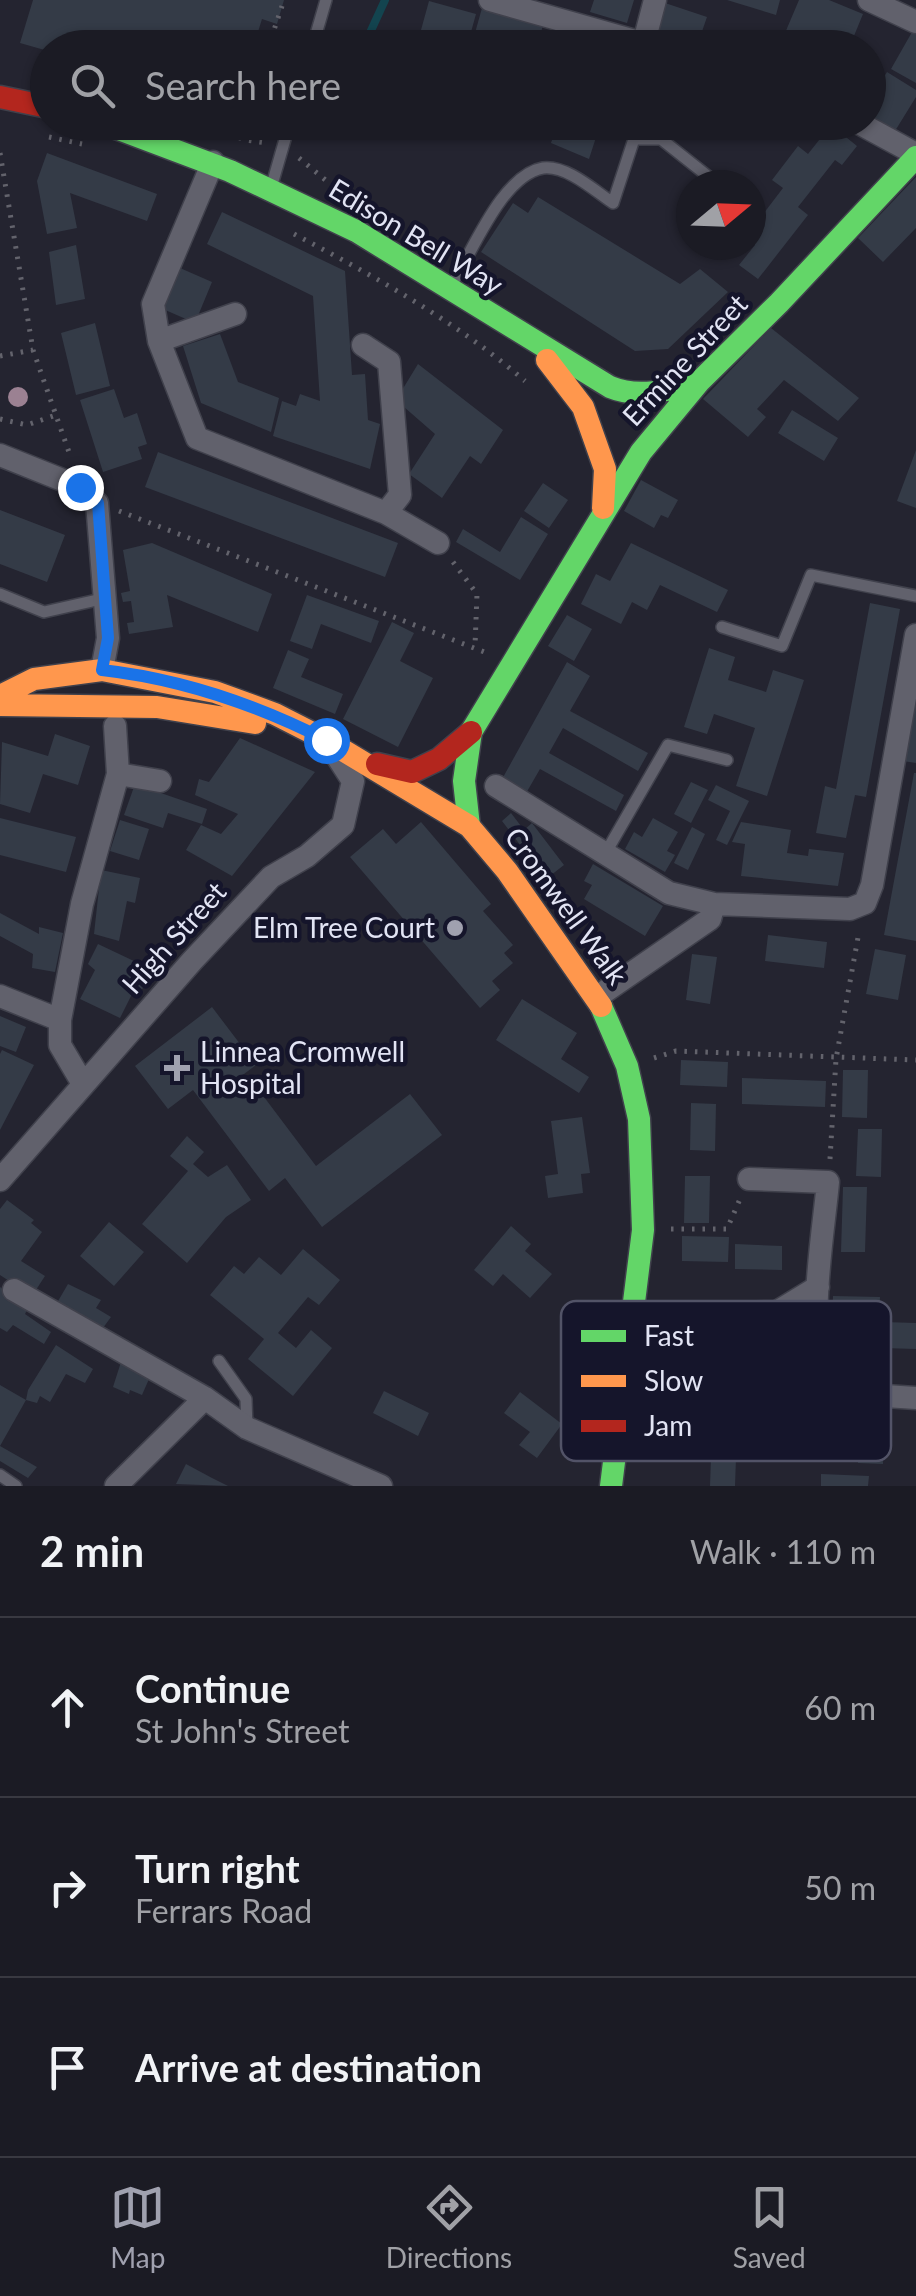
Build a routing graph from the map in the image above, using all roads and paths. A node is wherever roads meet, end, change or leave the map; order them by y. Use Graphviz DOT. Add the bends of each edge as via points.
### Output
graph roads {
  1 [pos="326,0"];
  2 [pos="490,0"];
  3 [pos="655,0"];
  4 [pos="869,0"];
  5 [pos="282,6"];
  6 [pos="916,22"];
  7 [pos="274,30"];
  8 [pos="317,30"];
  9 [pos="598,30"];
  10 [pos="653,30"];
  11 [pos="0,97"];
  12 [pos="30,104"];
  13 [pos="886,139"];
  14 [pos="151,140"];
  15 [pos="285,140"];
  16 [pos="634,140"];
  17 [pos="662,140"];
  18 [pos="0,153"];
  19 [pos="916,156"];
  20 [pos="213,162"];
  21 [pos="700,170"];
  22 [pos="272,188"];
  23 [pos="280,226"];
  24 [pos="450,288"];
  25 [pos="235,314"];
  26 [pos="159,341"];
  27 [pos="531,342"];
  28 [pos="363,345"];
  29 [pos="33,350"];
  30 [pos="0,356"];
  31 [pos="698,382"];
  32 [pos="529,385"];
  33 [pos="56,415"];
  34 [pos="0,419"];
  35 [pos="0,455"];
  36 [pos="89,495"];
  37 [pos="603,510"];
  38 [pos="386,512"];
  39 [pos="438,543"];
  40 [pos="0,594"];
  41 [pos="916,596"];
  42 [pos="106,598"];
  43 [pos="722,627"];
  44 [pos="916,635"];
  45 [pos="475,646"];
  46 [pos="510,665"];
  47 [pos="102,670"];
  48 [pos="0,696"];
  49 [pos="0,705"];
  50 [pos="115,726"];
  51 [pos="471,732"];
  52 [pos="326,740"];
  53 [pos="361,760"];
  54 [pos="727,760"];
  55 [pos="118,774"];
  56 [pos="160,781"];
  57 [pos="496,786"];
  58 [pos="469,826"];
  59 [pos="605,854"];
  60 [pos="865,903"];
  61 [pos="714,904"];
  62 [pos="0,996"];
  63 [pos="597,996"];
  64 [pos="60,1020"];
  65 [pos="836,1059"];
  66 [pos="916,1060"];
  67 [pos="627,1066"];
  68 [pos="83,1084"];
  69 [pos="829,1172"];
  70 [pos="748,1179"];
  71 [pos="0,1180"];
  72 [pos="643,1230"];
  73 [pos="818,1287"];
  74 [pos="14,1290"];
  75 [pos="634,1301"];
  76 [pos="794,1301"];
  77 [pos="818,1301"];
  78 [pos="219,1360"];
  79 [pos="891,1396"];
  80 [pos="206,1398"];
  81 [pos="916,1398"];
  82 [pos="246,1428"];
  83 [pos="614,1461"];
  84 [pos="0,1475"];
  85 [pos="16,1486"];
  86 [pos="116,1486"];
  87 [pos="381,1486"];
  88 [pos="611,1486"];
  1 -- 8 [label="lane"];
  2 -- 9 [label="street"];
  3 -- 10 [label="street"];
  4 -- 6 [label="street"];
  5 -- 7 [label="path"];
  11 -- 12 [label="main road"];
  13 -- 19 [label="street"];
  14 -- 20 [label="main road, Edison Bell Way"];
  15 -- 22 [label="lane"];
  16 -- 24 [label="lane" via="613,203 570,174 544,168 511,183"];
  17 -- 21 [label="lane"];
  18 -- 29 [label="path"];
  19 -- 31 [label="main road, Ermine Street"];
  20 -- 22 [label="main road, Edison Bell Way"];
  20 -- 26 [label="street" via="153,304"];
  22 -- 24 [label="main road, Edison Bell Way"];
  23 -- 32 [label="path" via="492,352"];
  24 -- 27 [label="main road, Edison Bell Way"];
  25 -- 26 [label="street"];
  26 -- 38 [label="street" via="197,438"];
  27 -- 31 [label="main road, Edison Bell Way" via="621,392"];
  27 -- 37 [label="main road" via="583,407 605,469"];
  28 -- 38 [label="street" via="389,362 400,495"];
  29 -- 30 [label="path"];
  29 -- 33 [label="path"];
  31 -- 37 [label="main road, Ermine Street"];
  33 -- 34 [label="path" via="27,424"];
  33 -- 36 [label="path"];
  35 -- 36 [label="street"];
  36 -- 42 [label="street"];
  36 -- 45 [label="path"];
  37 -- 46 [label="main road, Ermine Street"];
  38 -- 39 [label="street"];
  39 -- 45 [label="path" via="477,594"];
  40 -- 42 [label="lane" via="44,612"];
  41 -- 43 [label="lane" via="812,575 782,646"];
  42 -- 47 [label="street"];
  44 -- 60 [label="street"];
  45 -- 46 [label="path"];
  46 -- 51 [label="main road, Ermine Street"];
  47 -- 48 [label="main road" via="34,679"];
  47 -- 52 [label="main road" via="215,692"];
  49 -- 52 [label="main road" via="157,707"];
  50 -- 55 [label="street"];
  51 -- 53 [label="main road, Ermine Street" via="412,772"];
  51 -- 58 [label="main road, Ermine Street" via="464,781"];
  52 -- 53 [label="main road"];
  52 -- 68 [label="street, High Street" via="353,780 343,826 272,876"];
  53 -- 58 [label="main road, Cromwell Walk"];
  54 -- 59 [label="lane" via="668,745"];
  55 -- 56 [label="street"];
  55 -- 64 [label="street" via="82,904"];
  57 -- 59 [label="street"];
  58 -- 63 [label="main road, Cromwell Walk"];
  59 -- 61 [label="street" via="669,893"];
  60 -- 61 [label="street" via="850,909"];
  60 -- 65 [label="path"];
  61 -- 63 [label="street" via="710,919"];
  62 -- 64 [label="street"];
  63 -- 67 [label="main road, Cromwell Walk"];
  64 -- 68 [label="street" via="60,1045"];
  65 -- 66 [label="path"];
  65 -- 67 [label="path" via="676,1051"];
  65 -- 69 [label="path"];
  67 -- 72 [label="main road, Cromwell Walk" via="638,1119"];
  68 -- 71 [label="street, High Street"];
  69 -- 70 [label="street"];
  69 -- 73 [label="street"];
  70 -- 72 [label="path" via="727,1229"];
  72 -- 75 [label="main road, Cromwell Walk"];
  73 -- 76 [label="street"];
  73 -- 77 [label="street"];
  74 -- 80 [label="street"];
  78 -- 82 [label="lane" via="246,1399"];
  79 -- 81 [label="street"];
  80 -- 82 [label="street"];
  80 -- 86 [label="street"];
  82 -- 87 [label="street"];
  83 -- 88 [label="main road, Cromwell Walk"];
  84 -- 85 [label="lane"];
}
